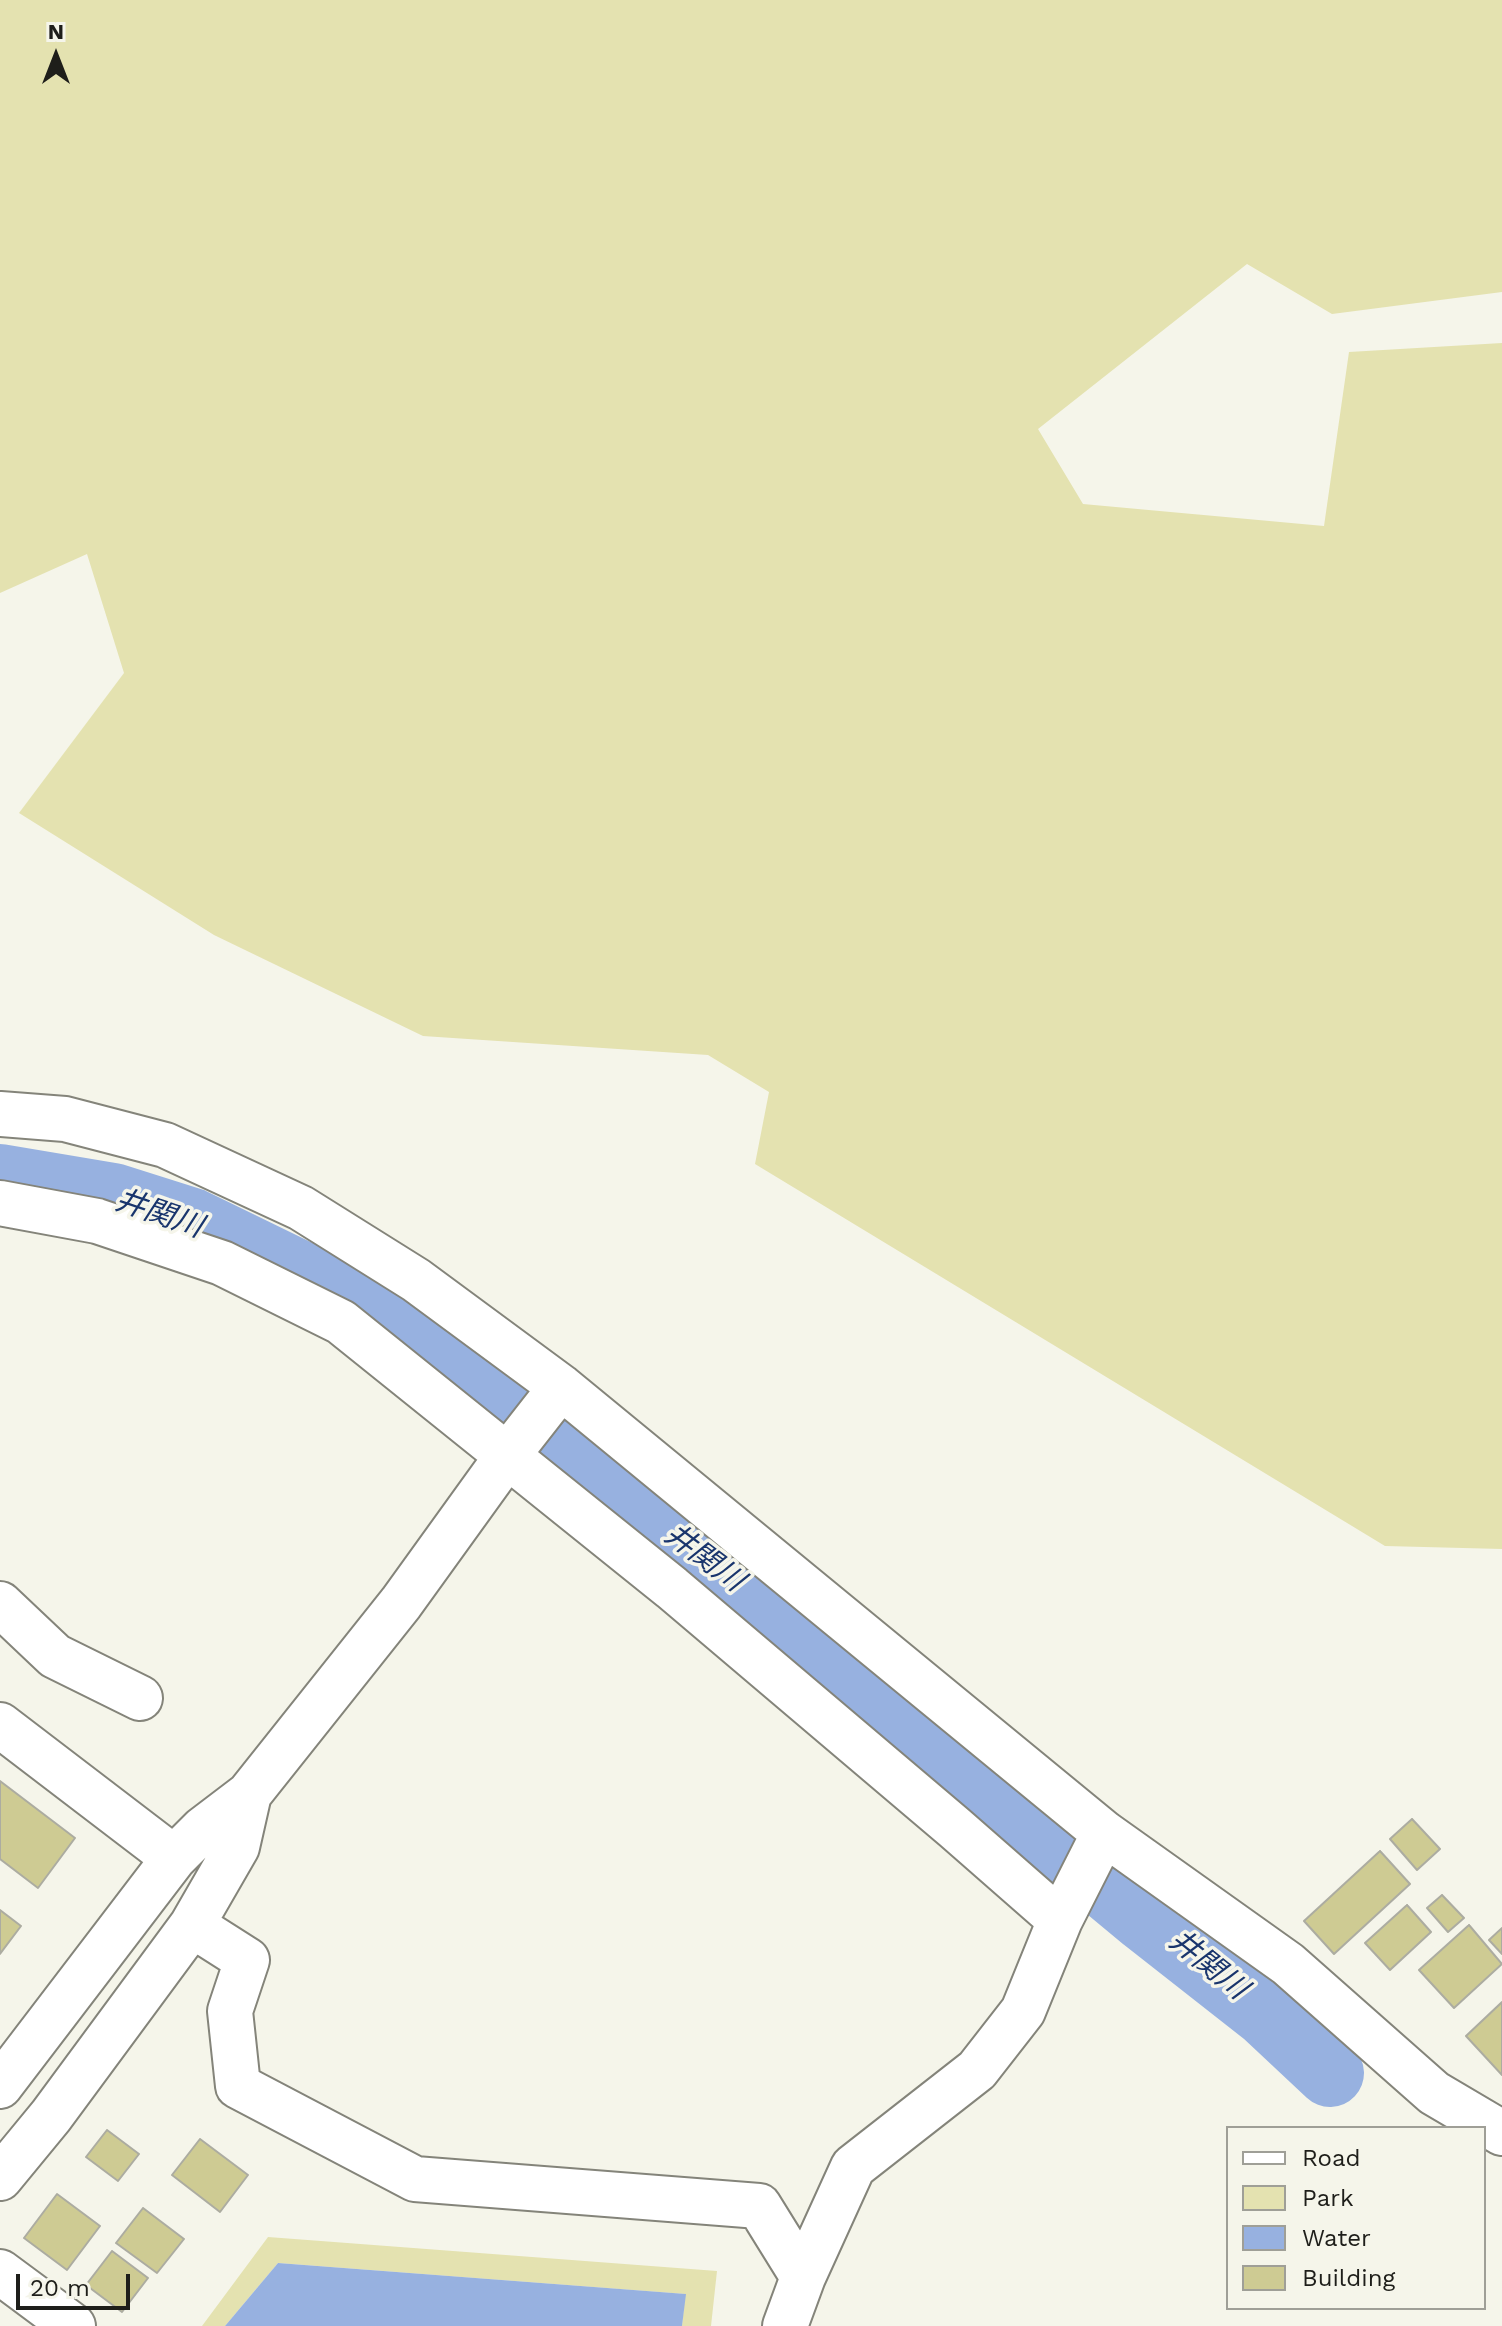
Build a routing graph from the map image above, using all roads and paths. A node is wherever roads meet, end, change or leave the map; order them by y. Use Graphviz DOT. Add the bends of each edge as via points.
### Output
graph roads {
  1 [pos="0,1114"];
  2 [pos="0,1203"];
  3 [pos="561,1387"];
  4 [pos="507,1456"];
  5 [pos="0,1604"];
  6 [pos="140,1698"];
  7 [pos="0,1725"];
  8 [pos="249,1794"];
  9 [pos="1104,1833"];
  10 [pos="174,1858"];
  11 [pos="1060,1920"];
  12 [pos="192,1925"];
  13 [pos="0,2086"];
  14 [pos="1502,2133"];
  15 [pos="0,2178"];
  16 [pos="0,2272"];
  17 [pos="803,2277"];
  18 [pos="73,2326"];
  19 [pos="785,2326"];
  1 -- 3 [label="street" via="65,1119 165,1145 301,1208 416,1280"];
  2 -- 4 [label="street" via="97,1221 222,1263 275,1289 341,1322"];
  3 -- 4 [label="street"];
  3 -- 9 [label="street"];
  4 -- 8 [label="street" via="401,1603"];
  4 -- 11 [label="street" via="672,1588"];
  5 -- 6 [label="street" via="55,1656"];
  7 -- 10 [label="street"];
  8 -- 10 [label="street"];
  8 -- 12 [label="street" via="237,1847"];
  9 -- 11 [label="street"];
  9 -- 14 [label="street" via="1288,1964 1434,2093"];
  10 -- 13 [label="street"];
  11 -- 17 [label="street" via="1023,2011 977,2070 853,2167"];
  12 -- 15 [label="street"];
  12 -- 17 [label="street" via="247,1960 230,2011 238,2086 415,2179 759,2206"];
  16 -- 18 [label="street"];
  17 -- 19 [label="street"];
}
